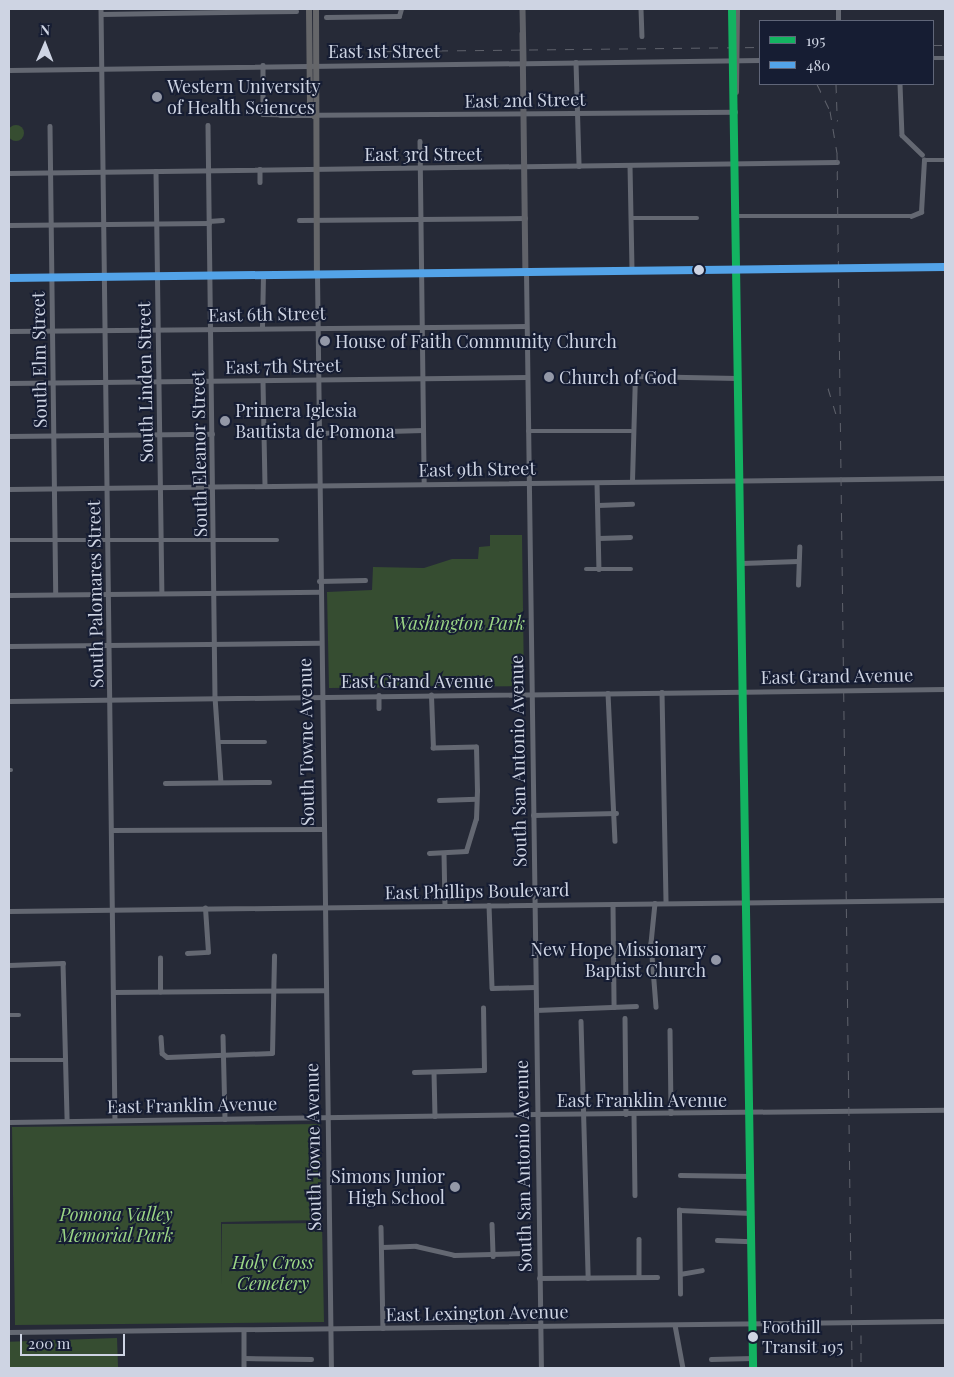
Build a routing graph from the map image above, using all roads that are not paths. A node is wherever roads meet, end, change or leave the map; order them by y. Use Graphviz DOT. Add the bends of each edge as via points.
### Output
graph roads {
  1 [pos="309,9"];
  2 [pos="316,9"];
  3 [pos="366,9"];
  4 [pos="401,9"];
  5 [pos="523,9"];
  6 [pos="641,9"];
  7 [pos="732,9"];
  8 [pos="737,9"];
  9 [pos="281,10"];
  10 [pos="296,10"];
  11 [pos="154,11"];
  12 [pos="206,11"];
  13 [pos="101,12"];
  14 [pos="366,16"];
  15 [pos="326,17"];
  16 [pos="642,36"];
  17 [pos="759,60"];
  18 [pos="576,62"];
  19 [pos="524,64"];
  20 [pos="263,66"];
  21 [pos="102,69"];
  22 [pos="9,70"];
  23 [pos="900,85"];
  24 [pos="735,96"];
  25 [pos="735,112"];
  26 [pos="577,113"];
  27 [pos="525,114"];
  28 [pos="314,116"];
  29 [pos="208,125"];
  30 [pos="50,126"];
  31 [pos="420,141"];
  32 [pos="922,154"];
  33 [pos="945,160"];
  34 [pos="837,162"];
  35 [pos="734,164"];
  36 [pos="630,165"];
  37 [pos="579,166"];
  38 [pos="420,167"];
  39 [pos="525,167"];
  40 [pos="315,168"];
  41 [pos="260,169"];
  42 [pos="156,170"];
  43 [pos="208,170"];
  44 [pos="103,172"];
  45 [pos="9,173"];
  46 [pos="51,173"];
  47 [pos="260,182"];
  48 [pos="736,216"];
  49 [pos="525,218"];
  50 [pos="631,218"];
  51 [pos="697,218"];
  52 [pos="420,219"];
  53 [pos="222,220"];
  54 [pos="299,220"];
  55 [pos="316,220"];
  56 [pos="209,222"];
  57 [pos="104,224"];
  58 [pos="156,224"];
  59 [pos="9,225"];
  60 [pos="51,225"];
  61 [pos="945,267"];
  62 [pos="737,269"];
  63 [pos="632,270"];
  64 [pos="526,271"];
  65 [pos="422,274"];
  66 [pos="262,275"];
  67 [pos="317,275"];
  68 [pos="104,276"];
  69 [pos="158,276"];
  70 [pos="210,276"];
  71 [pos="52,277"];
  72 [pos="9,278"];
  73 [pos="422,326"];
  74 [pos="526,326"];
  75 [pos="262,327"];
  76 [pos="317,327"];
  77 [pos="211,328"];
  78 [pos="158,329"];
  79 [pos="53,330"];
  80 [pos="104,330"];
  81 [pos="9,331"];
  82 [pos="527,377"];
  83 [pos="422,378"];
  84 [pos="738,378"];
  85 [pos="317,379"];
  86 [pos="159,381"];
  87 [pos="212,381"];
  88 [pos="263,381"];
  89 [pos="106,382"];
  90 [pos="53,383"];
  91 [pos="9,384"];
  92 [pos="422,430"];
  93 [pos="528,431"];
  94 [pos="631,431"];
  95 [pos="318,433"];
  96 [pos="212,434"];
  97 [pos="53,435"];
  98 [pos="159,435"];
  99 [pos="9,436"];
  100 [pos="107,436"];
  101 [pos="945,478"];
  102 [pos="738,480"];
  103 [pos="632,481"];
  104 [pos="529,482"];
  105 [pos="596,482"];
  106 [pos="424,484"];
  107 [pos="264,486"];
  108 [pos="318,486"];
  109 [pos="160,487"];
  110 [pos="213,487"];
  111 [pos="55,488"];
  112 [pos="108,488"];
  113 [pos="9,489"];
  114 [pos="632,504"];
  115 [pos="598,505"];
  116 [pos="599,538"];
  117 [pos="630,538"];
  118 [pos="9,540"];
  119 [pos="108,540"];
  120 [pos="214,540"];
  121 [pos="277,540"];
  122 [pos="56,541"];
  123 [pos="161,541"];
  124 [pos="799,547"];
  125 [pos="798,561"];
  126 [pos="740,563"];
  127 [pos="586,569"];
  128 [pos="599,569"];
  129 [pos="631,569"];
  130 [pos="365,580"];
  131 [pos="320,581"];
  132 [pos="798,585"];
  133 [pos="107,592"];
  134 [pos="320,592"];
  135 [pos="162,593"];
  136 [pos="213,593"];
  137 [pos="56,594"];
  138 [pos="9,595"];
  139 [pos="320,643"];
  140 [pos="214,644"];
  141 [pos="9,646"];
  142 [pos="108,646"];
  143 [pos="945,689"];
  144 [pos="743,691"];
  145 [pos="662,692"];
  146 [pos="608,693"];
  147 [pos="532,694"];
  148 [pos="379,695"];
  149 [pos="431,695"];
  150 [pos="320,696"];
  151 [pos="215,697"];
  152 [pos="110,699"];
  153 [pos="9,701"];
  154 [pos="379,708"];
  155 [pos="219,742"];
  156 [pos="265,742"];
  157 [pos="221,782"];
  158 [pos="269,782"];
  159 [pos="165,783"];
  160 [pos="476,799"];
  161 [pos="439,800"];
  162 [pos="616,812"];
  163 [pos="533,814"];
  164 [pos="322,829"];
  165 [pos="112,830"];
  166 [pos="615,841"];
  167 [pos="429,853"];
  168 [pos="444,853"];
  169 [pos="945,900"];
  170 [pos="746,902"];
  171 [pos="655,903"];
  172 [pos="666,903"];
  173 [pos="613,904"];
  174 [pos="444,905"];
  175 [pos="489,905"];
  176 [pos="535,905"];
  177 [pos="324,907"];
  178 [pos="205,908"];
  179 [pos="113,909"];
  180 [pos="9,911"];
  181 [pos="188,954"];
  182 [pos="274,956"];
  183 [pos="160,958"];
  184 [pos="9,965"];
  185 [pos="535,987"];
  186 [pos="324,990"];
  187 [pos="274,991"];
  188 [pos="113,992"];
  189 [pos="160,992"];
  190 [pos="636,1006"];
  191 [pos="614,1007"];
  192 [pos="656,1007"];
  193 [pos="483,1008"];
  194 [pos="536,1010"];
  195 [pos="19,1014"];
  196 [pos="9,1015"];
  197 [pos="626,1018"];
  198 [pos="581,1021"];
  199 [pos="670,1030"];
  200 [pos="223,1036"];
  201 [pos="161,1037"];
  202 [pos="224,1056"];
  203 [pos="9,1060"];
  204 [pos="65,1060"];
  205 [pos="414,1072"];
  206 [pos="434,1072"];
  207 [pos="945,1110"];
  208 [pos="672,1113"];
  209 [pos="536,1114"];
  210 [pos="626,1114"];
  211 [pos="634,1114"];
  212 [pos="749,1114"];
  213 [pos="587,1115"];
  214 [pos="435,1116"];
  215 [pos="328,1118"];
  216 [pos="226,1119"];
  217 [pos="115,1120"];
  218 [pos="67,1121"];
  219 [pos="9,1122"];
  220 [pos="680,1175"];
  221 [pos="750,1176"];
  222 [pos="635,1195"];
  223 [pos="750,1213"];
  224 [pos="492,1224"];
  225 [pos="381,1227"];
  226 [pos="639,1239"];
  227 [pos="717,1240"];
  228 [pos="751,1241"];
  229 [pos="382,1247"];
  230 [pos="524,1253"];
  231 [pos="493,1256"];
  232 [pos="702,1270"];
  233 [pos="680,1274"];
  234 [pos="639,1277"];
  235 [pos="657,1277"];
  236 [pos="539,1278"];
  237 [pos="588,1278"];
  238 [pos="680,1294"];
  239 [pos="945,1321"];
  240 [pos="753,1322"];
  241 [pos="676,1325"];
  242 [pos="541,1326"];
  243 [pos="383,1328"];
  244 [pos="331,1329"];
  245 [pos="244,1330"];
  246 [pos="9,1332"];
  247 [pos="244,1358"];
  248 [pos="753,1358"];
  249 [pos="311,1359"];
  250 [pos="711,1359"];
  251 [pos="244,1368"];
  252 [pos="331,1368"];
  253 [pos="541,1368"];
  254 [pos="683,1368"];
  255 [pos="753,1368"];
  1 -- 28 [label="main road" via="310,109"];
  2 -- 28 [label="main road"];
  3 -- 14 [label="street"];
  4 -- 14 [label="street" via="399,16"];
  5 -- 19 [label="main road, South San Antonio Avenue"];
  6 -- 16 [label="street"];
  7 -- 24 [label="main road"];
  8 -- 24 [label="main road"];
  9 -- 10 [label="street"];
  9 -- 12 [label="street"];
  11 -- 12 [label="street"];
  11 -- 13 [label="street"];
  13 -- 21 [label="street, South Palomares Street"];
  14 -- 15 [label="street"];
  17 -- 18 [label="street, East 1st Street"];
  18 -- 19 [label="street, East 1st Street"];
  18 -- 26 [label="street"];
  19 -- 20 [label="street, East 1st Street"];
  19 -- 27 [label="main road, South San Antonio Avenue"];
  20 -- 21 [label="street, East 1st Street"];
  20 -- 28 [label="street, East 2nd Street" via="263,114"];
  21 -- 22 [label="street, East 1st Street"];
  21 -- 44 [label="street, South Palomares Street"];
  23 -- 32 [label="street" via="902,135"];
  24 -- 25 [label="main road"];
  25 -- 26 [label="street, East 2nd Street"];
  25 -- 35 [label="main road"];
  26 -- 27 [label="street, East 2nd Street"];
  26 -- 37 [label="street"];
  27 -- 28 [label="street, East 2nd Street"];
  27 -- 39 [label="main road, South San Antonio Avenue"];
  28 -- 40 [label="main road, South Towne Avenue"];
  29 -- 43 [label="street, South Eleanor Street"];
  30 -- 46 [label="street, South Elm Street"];
  31 -- 38 [label="street"];
  33 -- 48 [label="street" via="924,160 921,212 911,216"];
  34 -- 35 [label="street, East 3rd Street"];
  35 -- 36 [label="street, East 3rd Street"];
  35 -- 48 [label="main road"];
  36 -- 37 [label="street, East 3rd Street"];
  36 -- 50 [label="street"];
  37 -- 39 [label="street, East 3rd Street"];
  38 -- 39 [label="street, East 3rd Street"];
  38 -- 40 [label="street, East 3rd Street"];
  38 -- 52 [label="street"];
  39 -- 49 [label="main road, South San Antonio Avenue"];
  40 -- 41 [label="street, East 3rd Street"];
  40 -- 55 [label="main road, South Towne Avenue"];
  41 -- 43 [label="street, East 3rd Street"];
  41 -- 47 [label="street"];
  42 -- 43 [label="street, East 3rd Street"];
  42 -- 44 [label="street, East 3rd Street"];
  42 -- 58 [label="street, South Linden Street"];
  43 -- 56 [label="street, South Eleanor Street"];
  44 -- 46 [label="street, East 3rd Street"];
  44 -- 57 [label="street, South Palomares Street"];
  45 -- 46 [label="street, East 3rd Street"];
  46 -- 60 [label="street, South Elm Street"];
  48 -- 62 [label="main road"];
  49 -- 52 [label="street"];
  49 -- 64 [label="main road, South San Antonio Avenue"];
  50 -- 51 [label="street"];
  50 -- 63 [label="street"];
  52 -- 55 [label="street"];
  52 -- 65 [label="street"];
  53 -- 56 [label="street"];
  54 -- 55 [label="street"];
  55 -- 67 [label="main road, South Towne Avenue"];
  56 -- 58 [label="street"];
  56 -- 70 [label="street, South Eleanor Street"];
  57 -- 58 [label="street"];
  57 -- 60 [label="street"];
  57 -- 68 [label="street, South Palomares Street"];
  58 -- 69 [label="street, South Linden Street"];
  59 -- 60 [label="street"];
  60 -- 71 [label="street, South Elm Street"];
  61 -- 62 [label="main road"];
  62 -- 63 [label="main road"];
  62 -- 84 [label="main road"];
  63 -- 64 [label="main road"];
  64 -- 65 [label="main road"];
  64 -- 74 [label="street, South San Antonio Avenue"];
  65 -- 67 [label="main road"];
  65 -- 73 [label="street"];
  66 -- 67 [label="main road"];
  66 -- 70 [label="main road"];
  66 -- 75 [label="street"];
  67 -- 76 [label="street, South Towne Avenue"];
  68 -- 69 [label="main road"];
  68 -- 71 [label="main road"];
  68 -- 80 [label="street, South Palomares Street"];
  69 -- 70 [label="main road"];
  69 -- 78 [label="street, South Linden Street"];
  70 -- 77 [label="street, South Eleanor Street"];
  71 -- 72 [label="main road"];
  71 -- 79 [label="street, South Elm Street"];
  73 -- 74 [label="street, East 6th Street"];
  73 -- 76 [label="street, East 6th Street"];
  73 -- 83 [label="street"];
  74 -- 82 [label="street, South San Antonio Avenue"];
  75 -- 76 [label="street, East 6th Street"];
  75 -- 77 [label="street, East 6th Street"];
  76 -- 85 [label="street, South Towne Avenue"];
  77 -- 78 [label="street, East 6th Street"];
  77 -- 87 [label="street, South Eleanor Street"];
  78 -- 80 [label="street, East 6th Street"];
  78 -- 86 [label="street, South Linden Street"];
  79 -- 80 [label="street, East 6th Street"];
  79 -- 81 [label="street, East 6th Street"];
  79 -- 90 [label="street, South Elm Street"];
  80 -- 89 [label="street, South Palomares Street"];
  82 -- 83 [label="street, East 7th Street"];
  82 -- 93 [label="street, South San Antonio Avenue"];
  83 -- 85 [label="street, East 7th Street"];
  83 -- 92 [label="street"];
  84 -- 94 [label="street" via="635,376 635,427"];
  84 -- 102 [label="main road"];
  85 -- 88 [label="street, East 7th Street"];
  85 -- 95 [label="street, South Towne Avenue"];
  86 -- 87 [label="street, East 7th Street"];
  86 -- 89 [label="street, East 7th Street"];
  86 -- 98 [label="street, South Linden Street"];
  87 -- 88 [label="street, East 7th Street"];
  87 -- 96 [label="street, South Eleanor Street"];
  88 -- 107 [label="street"];
  89 -- 90 [label="street, East 7th Street"];
  89 -- 100 [label="street, South Palomares Street"];
  90 -- 91 [label="street, East 7th Street"];
  90 -- 97 [label="street, South Elm Street"];
  92 -- 95 [label="street"];
  92 -- 106 [label="street"];
  93 -- 94 [label="street"];
  93 -- 104 [label="street, South San Antonio Avenue"];
  94 -- 103 [label="street"];
  95 -- 108 [label="street, South Towne Avenue"];
  96 -- 98 [label="street"];
  96 -- 110 [label="street, South Eleanor Street"];
  97 -- 99 [label="street"];
  97 -- 100 [label="street"];
  97 -- 111 [label="street, South Elm Street"];
  98 -- 100 [label="street"];
  98 -- 109 [label="street, South Linden Street"];
  100 -- 112 [label="street, South Palomares Street"];
  101 -- 102 [label="street, East 9th Street"];
  102 -- 103 [label="street, East 9th Street"];
  102 -- 126 [label="main road"];
  103 -- 105 [label="street, East 9th Street"];
  104 -- 105 [label="street, East 9th Street"];
  104 -- 106 [label="street, East 9th Street"];
  104 -- 147 [label="street, South San Antonio Avenue"];
  105 -- 115 [label="street"];
  106 -- 108 [label="street, East 9th Street"];
  107 -- 108 [label="street, East 9th Street"];
  107 -- 110 [label="street, East 9th Street"];
  108 -- 131 [label="street, South Towne Avenue"];
  109 -- 110 [label="street, East 9th Street"];
  109 -- 112 [label="street, East 9th Street"];
  109 -- 123 [label="street, South Linden Street"];
  110 -- 120 [label="street, South Eleanor Street"];
  111 -- 112 [label="street, East 9th Street"];
  111 -- 113 [label="street, East 9th Street"];
  111 -- 122 [label="street, South Elm Street"];
  112 -- 119 [label="street, South Palomares Street"];
  114 -- 115 [label="street"];
  115 -- 116 [label="street"];
  116 -- 117 [label="street"];
  116 -- 128 [label="street"];
  118 -- 122 [label="street"];
  119 -- 122 [label="street"];
  119 -- 123 [label="street"];
  119 -- 133 [label="street, South Palomares Street"];
  120 -- 121 [label="street"];
  120 -- 123 [label="street"];
  120 -- 136 [label="street, South Eleanor Street"];
  122 -- 137 [label="street, South Elm Street"];
  123 -- 135 [label="street, South Linden Street"];
  124 -- 125 [label="street"];
  125 -- 126 [label="street"];
  125 -- 132 [label="street"];
  126 -- 144 [label="main road"];
  127 -- 128 [label="street"];
  128 -- 129 [label="street"];
  130 -- 131 [label="street"];
  131 -- 134 [label="street, South Towne Avenue"];
  133 -- 135 [label="street"];
  133 -- 137 [label="street"];
  133 -- 142 [label="street, South Palomares Street"];
  134 -- 136 [label="street"];
  134 -- 139 [label="street, South Towne Avenue"];
  135 -- 136 [label="street"];
  136 -- 140 [label="street, South Eleanor Street"];
  137 -- 138 [label="street"];
  139 -- 140 [label="street"];
  139 -- 150 [label="street, South Towne Avenue"];
  140 -- 142 [label="street"];
  140 -- 151 [label="street, South Eleanor Street"];
  141 -- 142 [label="street"];
  142 -- 152 [label="street, South Palomares Street"];
  143 -- 144 [label="street, East Grand Avenue"];
  144 -- 145 [label="street, East Grand Avenue"];
  144 -- 170 [label="main road"];
  145 -- 146 [label="street, East Grand Avenue"];
  145 -- 172 [label="street"];
  146 -- 147 [label="street, East Grand Avenue"];
  146 -- 162 [label="street"];
  147 -- 149 [label="street, East Grand Avenue"];
  147 -- 163 [label="street, South San Antonio Avenue"];
  148 -- 149 [label="street, East Grand Avenue"];
  148 -- 150 [label="street, East Grand Avenue"];
  148 -- 154 [label="street"];
  149 -- 160 [label="street" via="433,748 476,747"];
  150 -- 151 [label="street, East Grand Avenue"];
  150 -- 164 [label="street, South Towne Avenue"];
  151 -- 152 [label="street, East Grand Avenue"];
  151 -- 155 [label="street, South Eleanor Street"];
  152 -- 153 [label="street, East Grand Avenue"];
  152 -- 165 [label="street, South Palomares Street"];
  155 -- 156 [label="street"];
  155 -- 157 [label="street, South Eleanor Street"];
  157 -- 158 [label="street"];
  157 -- 159 [label="street"];
  160 -- 161 [label="street"];
  160 -- 168 [label="street" via="476,819 466,852"];
  162 -- 163 [label="street"];
  162 -- 166 [label="street"];
  163 -- 176 [label="street, South San Antonio Avenue"];
  164 -- 165 [label="street"];
  164 -- 177 [label="street, South Towne Avenue"];
  165 -- 179 [label="street, South Palomares Street"];
  167 -- 168 [label="street"];
  168 -- 174 [label="street"];
  169 -- 170 [label="street, East Phillips Boulevard"];
  170 -- 172 [label="street, East Phillips Boulevard"];
  170 -- 212 [label="main road"];
  171 -- 172 [label="street, East Phillips Boulevard"];
  171 -- 173 [label="street, East Phillips Boulevard"];
  171 -- 192 [label="street" via="650,943"];
  173 -- 176 [label="street, East Phillips Boulevard"];
  173 -- 191 [label="street"];
  174 -- 175 [label="street, East Phillips Boulevard"];
  174 -- 177 [label="street, East Phillips Boulevard"];
  175 -- 176 [label="street, East Phillips Boulevard"];
  175 -- 185 [label="street" via="492,988"];
  176 -- 185 [label="street, South San Antonio Avenue"];
  177 -- 178 [label="street, East Phillips Boulevard"];
  177 -- 186 [label="street, South Towne Avenue"];
  178 -- 179 [label="street, East Phillips Boulevard"];
  178 -- 181 [label="street" via="208,952"];
  179 -- 180 [label="street, East Phillips Boulevard"];
  179 -- 188 [label="street, South Palomares Street"];
  182 -- 187 [label="street"];
  183 -- 189 [label="street"];
  184 -- 204 [label="street" via="63,963"];
  185 -- 194 [label="street, South San Antonio Avenue"];
  186 -- 187 [label="street"];
  186 -- 215 [label="street, South Towne Avenue"];
  187 -- 189 [label="street"];
  187 -- 202 [label="street" via="272,1054"];
  188 -- 189 [label="street"];
  188 -- 217 [label="street, South Palomares Street"];
  190 -- 191 [label="street"];
  191 -- 194 [label="street"];
  193 -- 206 [label="street" via="484,1070"];
  194 -- 209 [label="street, South San Antonio Avenue"];
  195 -- 196 [label="street"];
  197 -- 210 [label="street"];
  198 -- 213 [label="street" via="582,1108"];
  199 -- 208 [label="street"];
  200 -- 202 [label="street"];
  201 -- 202 [label="street" via="162,1052 167,1057"];
  202 -- 216 [label="street"];
  203 -- 204 [label="street"];
  204 -- 218 [label="street"];
  205 -- 206 [label="street"];
  206 -- 214 [label="street"];
  207 -- 212 [label="street, East Franklin Avenue"];
  208 -- 211 [label="street, East Franklin Avenue"];
  208 -- 212 [label="street, East Franklin Avenue"];
  209 -- 213 [label="street, East Franklin Avenue"];
  209 -- 214 [label="street, East Franklin Avenue"];
  209 -- 236 [label="street, South San Antonio Avenue"];
  210 -- 211 [label="street, East Franklin Avenue"];
  210 -- 213 [label="street, East Franklin Avenue"];
  211 -- 222 [label="street"];
  212 -- 221 [label="main road"];
  213 -- 237 [label="street"];
  214 -- 215 [label="street, East Franklin Avenue"];
  215 -- 216 [label="street, East Franklin Avenue"];
  215 -- 244 [label="street, South Towne Avenue"];
  216 -- 217 [label="street, East Franklin Avenue"];
  217 -- 218 [label="street, East Franklin Avenue"];
  218 -- 219 [label="street, East Franklin Avenue"];
  220 -- 221 [label="street"];
  221 -- 223 [label="main road"];
  223 -- 228 [label="main road"];
  223 -- 233 [label="street" via="679,1210"];
  224 -- 231 [label="street"];
  225 -- 229 [label="street"];
  226 -- 234 [label="street"];
  227 -- 228 [label="street"];
  228 -- 240 [label="main road"];
  229 -- 231 [label="street"];
  229 -- 243 [label="street"];
  230 -- 231 [label="street"];
  232 -- 233 [label="street"];
  233 -- 238 [label="street"];
  234 -- 235 [label="street"];
  234 -- 237 [label="street"];
  236 -- 237 [label="street"];
  236 -- 242 [label="street, South San Antonio Avenue"];
  239 -- 240 [label="street, East Lexington Avenue"];
  240 -- 241 [label="street, East Lexington Avenue"];
  240 -- 248 [label="main road"];
  241 -- 242 [label="street, East Lexington Avenue"];
  241 -- 254 [label="street"];
  242 -- 243 [label="street, East Lexington Avenue"];
  242 -- 253 [label="street, South San Antonio Avenue"];
  243 -- 244 [label="street, East Lexington Avenue"];
  244 -- 245 [label="street, East Lexington Avenue"];
  244 -- 252 [label="street, South Towne Avenue"];
  245 -- 246 [label="street, East Lexington Avenue"];
  245 -- 247 [label="street"];
  247 -- 249 [label="street"];
  247 -- 251 [label="street"];
  248 -- 250 [label="street"];
  248 -- 255 [label="main road"];
}
